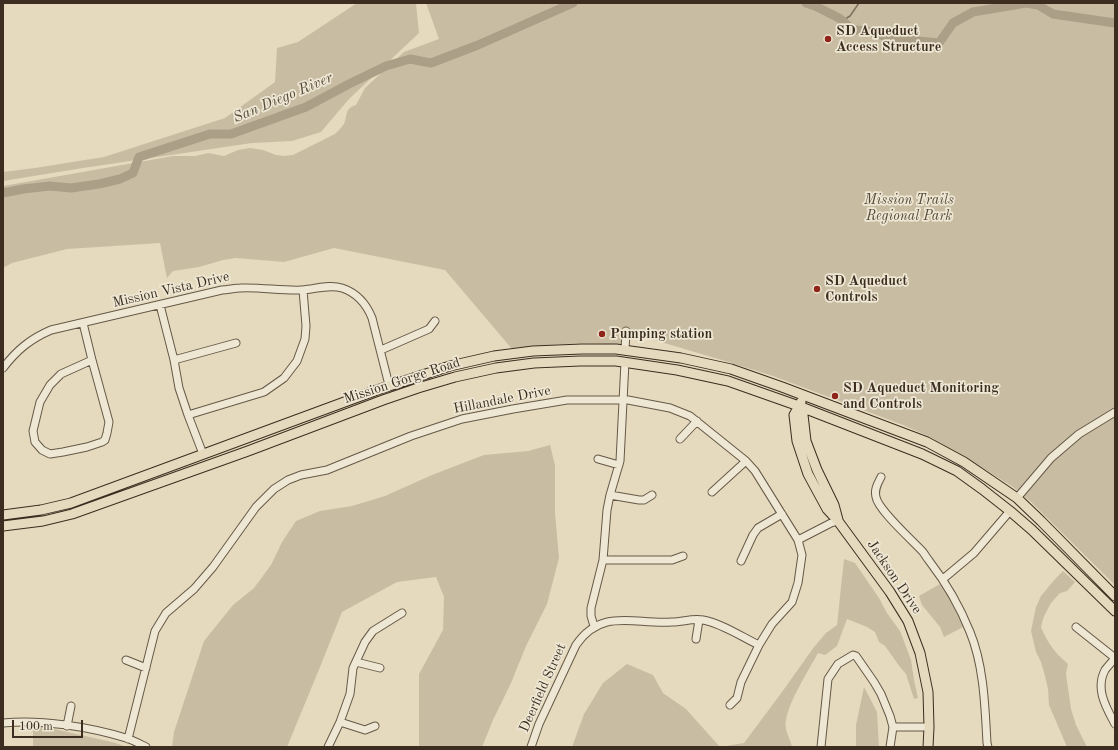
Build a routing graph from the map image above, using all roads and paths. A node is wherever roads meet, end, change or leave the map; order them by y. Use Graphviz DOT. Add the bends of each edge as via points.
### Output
graph roads {
  1 [pos="303,290"];
  2 [pos="160,306"];
  3 [pos="435,321"];
  4 [pos="83,323"];
  5 [pos="626,331"];
  6 [pos="236,343"];
  7 [pos="381,350"];
  8 [pos="625,350"];
  9 [pos="92,360"];
  10 [pos="174,360"];
  11 [pos="625,362"];
  12 [pos="3,368"];
  13 [pos="389,385"];
  14 [pos="802,395"];
  15 [pos="622,400"];
  16 [pos="799,406"];
  17 [pos="1115,412"];
  18 [pos="188,415"];
  19 [pos="697,421"];
  20 [pos="680,439"];
  21 [pos="203,454"];
  22 [pos="598,459"];
  23 [pos="746,461"];
  24 [pos="619,465"];
  25 [pos="881,477"];
  26 [pos="712,492"];
  27 [pos="610,495"];
  28 [pos="652,495"];
  29 [pos="1017,498"];
  30 [pos="996,500"];
  31 [pos="1010,511"];
  32 [pos="782,514"];
  33 [pos="3,516"];
  34 [pos="838,521"];
  35 [pos="3,526"];
  36 [pos="798,540"];
  37 [pos="683,556"];
  38 [pos="603,560"];
  39 [pos="741,561"];
  40 [pos="943,579"];
  41 [pos="1115,596"];
  42 [pos="1115,611"];
  43 [pos="402,613"];
  44 [pos="699,620"];
  45 [pos="594,626"];
  46 [pos="1076,627"];
  47 [pos="696,639"];
  48 [pos="759,645"];
  49 [pos="1115,658"];
  50 [pos="126,660"];
  51 [pos="356,662"];
  52 [pos="146,668"];
  53 [pos="380,668"];
  54 [pos="730,705"];
  55 [pos="71,706"];
  56 [pos="340,722"];
  57 [pos="3,723"];
  58 [pos="1115,724"];
  59 [pos="67,726"];
  60 [pos="375,726"];
  61 [pos="893,727"];
  62 [pos="929,727"];
  63 [pos="128,739"];
  64 [pos="146,747"];
  65 [pos="328,747"];
  66 [pos="531,747"];
  67 [pos="821,747"];
  68 [pos="890,747"];
  69 [pos="928,747"];
  70 [pos="988,747"];
  1 -- 2 [label="street, Mission Vista Drive" via="222,290"];
  1 -- 7 [label="street, Mission Vista Drive" via="326,286 352,292 368,308"];
  1 -- 18 [label="street" via="305,339 297,361 284,378 264,392"];
  2 -- 4 [label="street, Mission Vista Drive"];
  2 -- 10 [label="street"];
  3 -- 7 [label="street" via="429,329"];
  4 -- 9 [label="street"];
  4 -- 12 [label="street, Mission Vista Drive" via="51,330 31,340 18,350"];
  5 -- 8 [label="street"];
  6 -- 10 [label="street"];
  7 -- 13 [label="street, Mission Vista Drive"];
  8 -- 13 [label="main road, Mission Gorge Road" via="533,351 494,356 450,366"];
  8 -- 14 [label="main road, Mission Gorge Road" via="681,358 731,369"];
  9 -- 9 [label="street" via="61,374 50,385 40,402 33,431 35,442 42,450 50,454 87,447 105,440 109,422"];
  10 -- 18 [label="street" via="179,388"];
  11 -- 15 [label="street"];
  11 -- 16 [label="main road, Mission Gorge Road" via="728,381"];
  11 -- 35 [label="main road, Mission Gorge Road" via="534,364 496,368 455,377 383,400 79,512 43,521"];
  13 -- 21 [label="main road, Mission Gorge Road"];
  14 -- 16 [label="main road, Jackson Drive"];
  14 -- 29 [label="main road, Mission Gorge Road" via="927,442 964,462"];
  15 -- 19 [label="street, Hillandale Drive" via="670,408"];
  15 -- 24 [label="street"];
  15 -- 52 [label="street, Hillandale Drive" via="567,400 462,419 411,436 327,470 288,480 274,489 256,507 213,567 194,589 166,613 155,631"];
  16 -- 30 [label="main road, Mission Gorge Road" via="922,454 957,472"];
  16 -- 34 [label="main road, Jackson Drive" via="806,441 834,505"];
  17 -- 29 [label="street" via="1079,434 1051,458"];
  18 -- 21 [label="street"];
  19 -- 20 [label="street"];
  19 -- 23 [label="street, Hillandale Drive"];
  21 -- 33 [label="main road, Mission Gorge Road" via="71,503"];
  22 -- 24 [label="street"];
  23 -- 26 [label="street"];
  23 -- 32 [label="street, Hillandale Drive"];
  24 -- 27 [label="street"];
  25 -- 40 [label="street" via="875,493 878,504 923,552"];
  27 -- 28 [label="street" via="639,500"];
  27 -- 38 [label="street"];
  29 -- 30 [label="main road" via="1012,501 1002,498"];
  29 -- 41 [label="main road, Mission Gorge Road"];
  30 -- 31 [label="main road, Mission Gorge Road"];
  31 -- 40 [label="street" via="974,553"];
  31 -- 42 [label="main road, Mission Gorge Road"];
  32 -- 36 [label="street, Hillandale Drive"];
  32 -- 39 [label="street" via="758,528"];
  34 -- 36 [label="street"];
  34 -- 62 [label="main road, Jackson Drive" via="890,592 908,622 920,653 928,692"];
  36 -- 48 [label="street, Hillandale Drive" via="802,555 792,602 772,624"];
  37 -- 38 [label="street" via="672,560"];
  38 -- 45 [label="street" via="591,608"];
  40 -- 70 [label="street" via="971,633 982,682"];
  43 -- 51 [label="street" via="374,631 365,642"];
  44 -- 45 [label="street" via="614,620"];
  44 -- 47 [label="street"];
  44 -- 48 [label="street" via="718,624"];
  45 -- 66 [label="street, Deerfield Street" via="576,645"];
  46 -- 49 [label="street"];
  48 -- 54 [label="street, Hillandale Drive" via="741,682 737,698"];
  49 -- 58 [label="street" via="1105,670 1102,697"];
  50 -- 52 [label="street"];
  51 -- 53 [label="street"];
  51 -- 56 [label="street" via="350,694"];
  52 -- 63 [label="street, Hillandale Drive"];
  55 -- 59 [label="street"];
  56 -- 60 [label="street" via="365,730"];
  56 -- 65 [label="street"];
  57 -- 59 [label="street"];
  59 -- 63 [label="street"];
  61 -- 62 [label="street"];
  61 -- 67 [label="street" via="881,694 853,655 838,664 828,679"];
  61 -- 68 [label="street"];
  62 -- 69 [label="main road, Jackson Drive"];
  63 -- 64 [label="street"];
}
